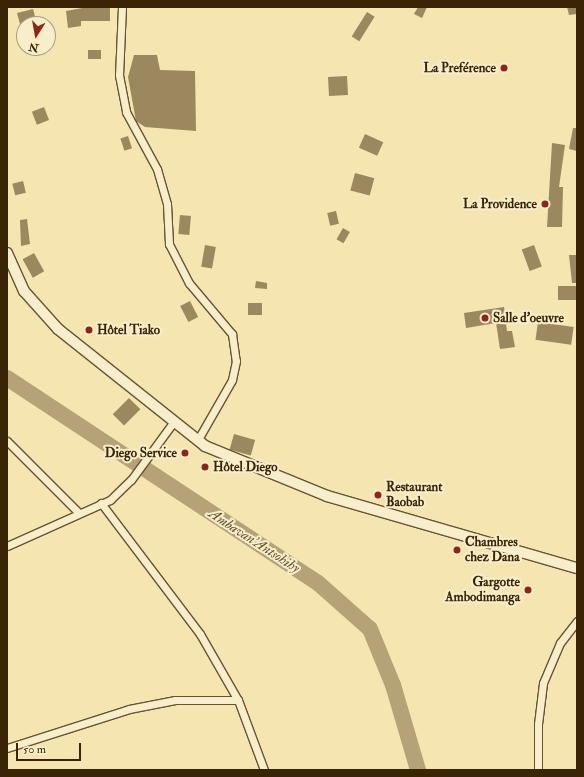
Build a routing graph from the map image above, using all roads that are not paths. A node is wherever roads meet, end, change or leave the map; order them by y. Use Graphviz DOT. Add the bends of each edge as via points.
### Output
graph roads {
  1 [pos="122,7"];
  2 [pos="7,253"];
  3 [pos="172,424"];
  4 [pos="7,441"];
  5 [pos="197,441"];
  6 [pos="102,503"];
  7 [pos="78,512"];
  8 [pos="7,546"];
  9 [pos="577,568"];
  10 [pos="577,621"];
  11 [pos="238,700"];
  12 [pos="7,748"];
  13 [pos="264,770"];
  14 [pos="538,770"];
  1 -- 5 [label="street" via="119,75 126,112 157,169 167,204 169,244 189,283 232,334 236,361 232,380"];
  2 -- 3 [label="main road" via="24,291 58,329"];
  3 -- 5 [label="main road"];
  3 -- 6 [label="street" via="131,480"];
  4 -- 7 [label="street"];
  5 -- 9 [label="main road" via="236,461 327,496"];
  6 -- 7 [label="street"];
  6 -- 11 [label="street" via="200,634"];
  7 -- 8 [label="street"];
  10 -- 14 [label="street" via="560,643 543,683 538,724"];
  11 -- 12 [label="street" via="175,700 129,709"];
  11 -- 13 [label="street"];
}
